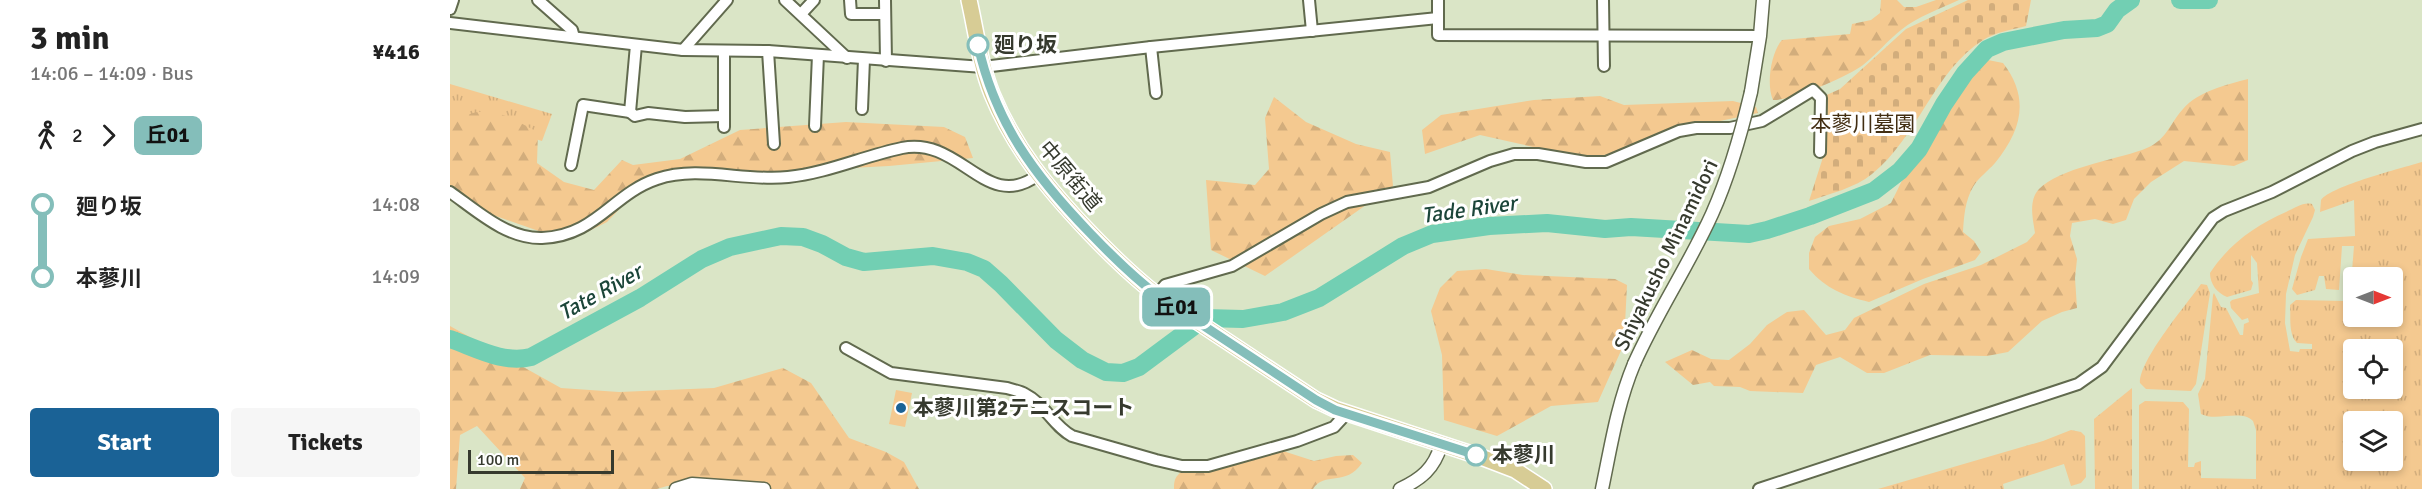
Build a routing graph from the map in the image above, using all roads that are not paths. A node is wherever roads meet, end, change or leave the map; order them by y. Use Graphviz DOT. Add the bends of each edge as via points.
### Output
graph roads {
  1 [pos="453,0"];
  2 [pos="538,0"];
  3 [pos="727,0"];
  4 [pos="785,0"];
  5 [pos="814,0"];
  6 [pos="850,0"];
  7 [pos="885,0"];
  8 [pos="969,0"];
  9 [pos="1309,0"];
  10 [pos="1438,0"];
  11 [pos="1603,0"];
  12 [pos="1763,0"];
  13 [pos="450,9"];
  14 [pos="801,14"];
  15 [pos="885,14"];
  16 [pos="1438,18"];
  17 [pos="450,23"];
  18 [pos="1312,31"];
  19 [pos="1604,36"];
  20 [pos="1760,36"];
  21 [pos="574,37"];
  22 [pos="636,45"];
  23 [pos="1151,47"];
  24 [pos="683,50"];
  25 [pos="724,51"];
  26 [pos="768,51"];
  27 [pos="818,55"];
  28 [pos="847,58"];
  29 [pos="864,59"];
  30 [pos="886,61"];
  31 [pos="1604,66"];
  32 [pos="983,67"];
  33 [pos="1156,93"];
  34 [pos="862,109"];
  35 [pos="630,112"];
  36 [pos="814,126"];
  37 [pos="2422,129"];
  38 [pos="774,144"];
  39 [pos="1820,152"];
  40 [pos="571,165"];
  41 [pos="1038,175"];
  42 [pos="450,192"];
  43 [pos="1157,295"];
  44 [pos="846,348"];
  45 [pos="1346,414"];
  46 [pos="1441,445"];
  47 [pos="676,489"];
  48 [pos="764,489"];
  49 [pos="1400,489"];
  50 [pos="1544,489"];
  51 [pos="1602,489"];
  52 [pos="1759,489"];
  1 -- 13 [label="street"];
  2 -- 21 [label="street" via="572,30"];
  3 -- 24 [label="street"];
  4 -- 14 [label="street"];
  5 -- 14 [label="street"];
  6 -- 15 [label="street" via="851,14"];
  7 -- 15 [label="street"];
  8 -- 32 [label="main road, 中原街道"];
  9 -- 18 [label="street"];
  10 -- 16 [label="street"];
  11 -- 19 [label="street"];
  12 -- 20 [label="street, Shiyakusho Minamidori"];
  14 -- 28 [label="street"];
  15 -- 30 [label="street"];
  16 -- 18 [label="street"];
  16 -- 19 [label="street" via="1438,35"];
  17 -- 21 [label="street"];
  18 -- 23 [label="street"];
  19 -- 20 [label="street"];
  19 -- 31 [label="street"];
  20 -- 51 [label="street, Shiyakusho Minamidori, bridge" via="1741,137 1702,235 1651,327 1622,392"];
  21 -- 22 [label="street"];
  22 -- 24 [label="street"];
  22 -- 35 [label="street"];
  23 -- 32 [label="street"];
  23 -- 33 [label="street"];
  24 -- 25 [label="street"];
  25 -- 26 [label="street"];
  25 -- 35 [label="street" via="724,122 648,113 635,116"];
  26 -- 27 [label="street"];
  26 -- 38 [label="street"];
  27 -- 28 [label="street"];
  27 -- 36 [label="street"];
  28 -- 29 [label="street"];
  29 -- 30 [label="street"];
  29 -- 34 [label="street"];
  30 -- 32 [label="street"];
  32 -- 41 [label="main road, 中原街道" via="1004,120"];
  35 -- 40 [label="street" via="583,105"];
  37 -- 52 [label="street" via="2352,150 2213,218 2102,367 2078,384"];
  39 -- 43 [label="street" via="1821,98 1814,90 1762,121 1730,128 1679,131 1606,162 1514,154 1429,187 1347,202 1232,266 1165,285"];
  41 -- 42 [label="street" via="1019,186 1001,186 942,151 914,146 786,178 679,175 640,187 580,229 542,238 505,229"];
  41 -- 43 [label="main road, 中原街道" via="1121,265"];
  43 -- 45 [label="main road, 中原街道" via="1316,400"];
  44 -- 45 [label="street" via="891,373 1007,388 1025,394 1072,436 1182,466 1208,466 1297,441 1334,427"];
  45 -- 46 [label="main road, 中原街道"];
  46 -- 49 [label="street" via="1422,478"];
  46 -- 50 [label="main road, 中原街道" via="1515,470"];
  47 -- 48 [label="street" via="692,484"];
}
